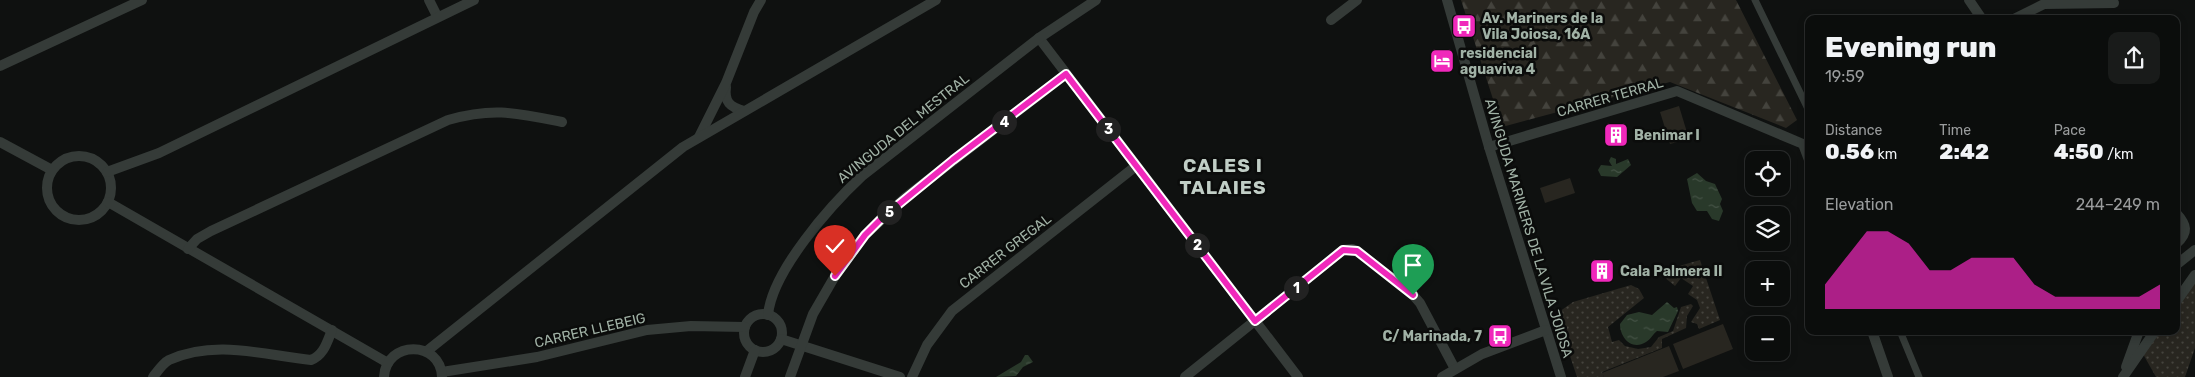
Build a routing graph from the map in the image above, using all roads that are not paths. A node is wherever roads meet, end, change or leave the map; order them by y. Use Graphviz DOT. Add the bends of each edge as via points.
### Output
graph roads {
  1 [pos="142,0"];
  2 [pos="429,0"];
  3 [pos="474,0"];
  4 [pos="761,0"];
  5 [pos="936,0"];
  6 [pos="1096,0"];
  7 [pos="1356,0"];
  8 [pos="1447,0"];
  9 [pos="1756,0"];
  10 [pos="1969,0"];
  11 [pos="2114,3"];
  12 [pos="1979,15"];
  13 [pos="2022,15"];
  14 [pos="437,16"];
  15 [pos="1332,20"];
  16 [pos="1040,38"];
  17 [pos="0,66"];
  18 [pos="1066,74"];
  19 [pos="726,83"];
  20 [pos="1805,103"];
  21 [pos="744,111"];
  22 [pos="562,122"];
  23 [pos="699,137"];
  24 [pos="0,142"];
  25 [pos="1489,147"];
  26 [pos="1805,149"];
  27 [pos="1136,166"];
  28 [pos="52,170"];
  29 [pos="107,172"];
  30 [pos="108,202"];
  31 [pos="2180,217"];
  32 [pos="2180,241"];
  33 [pos="188,249"];
  34 [pos="2195,250"];
  35 [pos="2180,262"];
  36 [pos="2195,275"];
  37 [pos="2180,296"];
  38 [pos="768,315"];
  39 [pos="1255,321"];
  40 [pos="745,327"];
  41 [pos="332,330"];
  42 [pos="1546,330"];
  43 [pos="1873,335"];
  44 [pos="1902,335"];
  45 [pos="2138,335"];
  46 [pos="2153,335"];
  47 [pos="781,339"];
  48 [pos="800,345"];
  49 [pos="755,350"];
  50 [pos="427,351"];
  51 [pos="388,363"];
  52 [pos="1455,370"];
  53 [pos="442,375"];
  54 [pos="153,377"];
  55 [pos="384,377"];
  56 [pos="745,377"];
  57 [pos="790,377"];
  58 [pos="900,377"];
  59 [pos="912,377"];
  60 [pos="1185,377"];
  61 [pos="1298,377"];
  62 [pos="1442,377"];
  63 [pos="1561,377"];
  64 [pos="1888,377"];
  65 [pos="1919,377"];
  66 [pos="2123,377"];
  1 -- 17 [label="street"];
  2 -- 14 [label="street"];
  3 -- 14 [label="street"];
  4 -- 19 [label="street"];
  5 -- 21 [label="street"];
  6 -- 16 [label="street, AVINGUDA DEL MESTRAL"];
  7 -- 15 [label="street"];
  8 -- 25 [label="street, AVINGUDA MARINERS DE LA VILA JOIOSA"];
  9 -- 20 [label="street"];
  10 -- 12 [label="street"];
  11 -- 13 [label="street" via="2044,4"];
  14 -- 29 [label="street" via="159,154"];
  16 -- 18 [label="street"];
  16 -- 38 [label="street, AVINGUDA DEL MESTRAL" via="847,189 820,219 792,261 772,299"];
  18 -- 27 [label="street"];
  18 -- 48 [label="street" via="945,166 865,235 835,276"];
  19 -- 21 [label="street" via="728,103"];
  19 -- 23 [label="street"];
  21 -- 23 [label="street"];
  22 -- 33 [label="street" via="492,111 448,120 211,231"];
  23 -- 50 [label="street" via="658,166"];
  24 -- 28 [label="street"];
  25 -- 26 [label="street, CARRER TERRAL" via="1678,91 1803,144"];
  25 -- 42 [label="street, AVINGUDA MARINERS DE LA VILA JOIOSA"];
  27 -- 39 [label="street"];
  27 -- 59 [label="street, CARRER GREGAL" via="952,311 927,345"];
  28 -- 29 [label="street" via="66,158 85,156 101,164"];
  28 -- 30 [label="street" via="47,185 49,201 66,218 90,218 104,209"];
  29 -- 30 [label="street" via="111,187"];
  30 -- 33 [label="street"];
  31 -- 32 [label="street" via="2186,230 2185,237"];
  33 -- 41 [label="street"];
  34 -- 35 [label="street"];
  36 -- 37 [label="street"];
  38 -- 40 [label="street" via="757,315"];
  38 -- 47 [label="street" via="780,324"];
  39 -- 52 [label="street" via="1343,250 1352,249 1413,295"];
  39 -- 60 [label="street"];
  39 -- 61 [label="street"];
  40 -- 49 [label="street" via="747,343"];
  40 -- 53 [label="street, CARRER LLEBEIG" via="692,326 647,330 538,357"];
  41 -- 51 [label="street"];
  41 -- 54 [label="street" via="324,350 311,360 254,350 222,349 167,361"];
  42 -- 52 [label="street" via="1482,354"];
  42 -- 63 [label="street, AVINGUDA MARINERS DE LA VILA JOIOSA"];
  43 -- 64 [label="street"];
  44 -- 65 [label="street"];
  45 -- 66 [label="street"];
  46 -- 66 [label="street"];
  47 -- 48 [label="street"];
  47 -- 49 [label="street" via="768,351"];
  48 -- 57 [label="street"];
  48 -- 58 [label="street"];
  49 -- 56 [label="street"];
  50 -- 51 [label="street" via="418,348 401,351"];
  50 -- 53 [label="street" via="437,360"];
  51 -- 55 [label="street"];
  52 -- 62 [label="street"];
}
